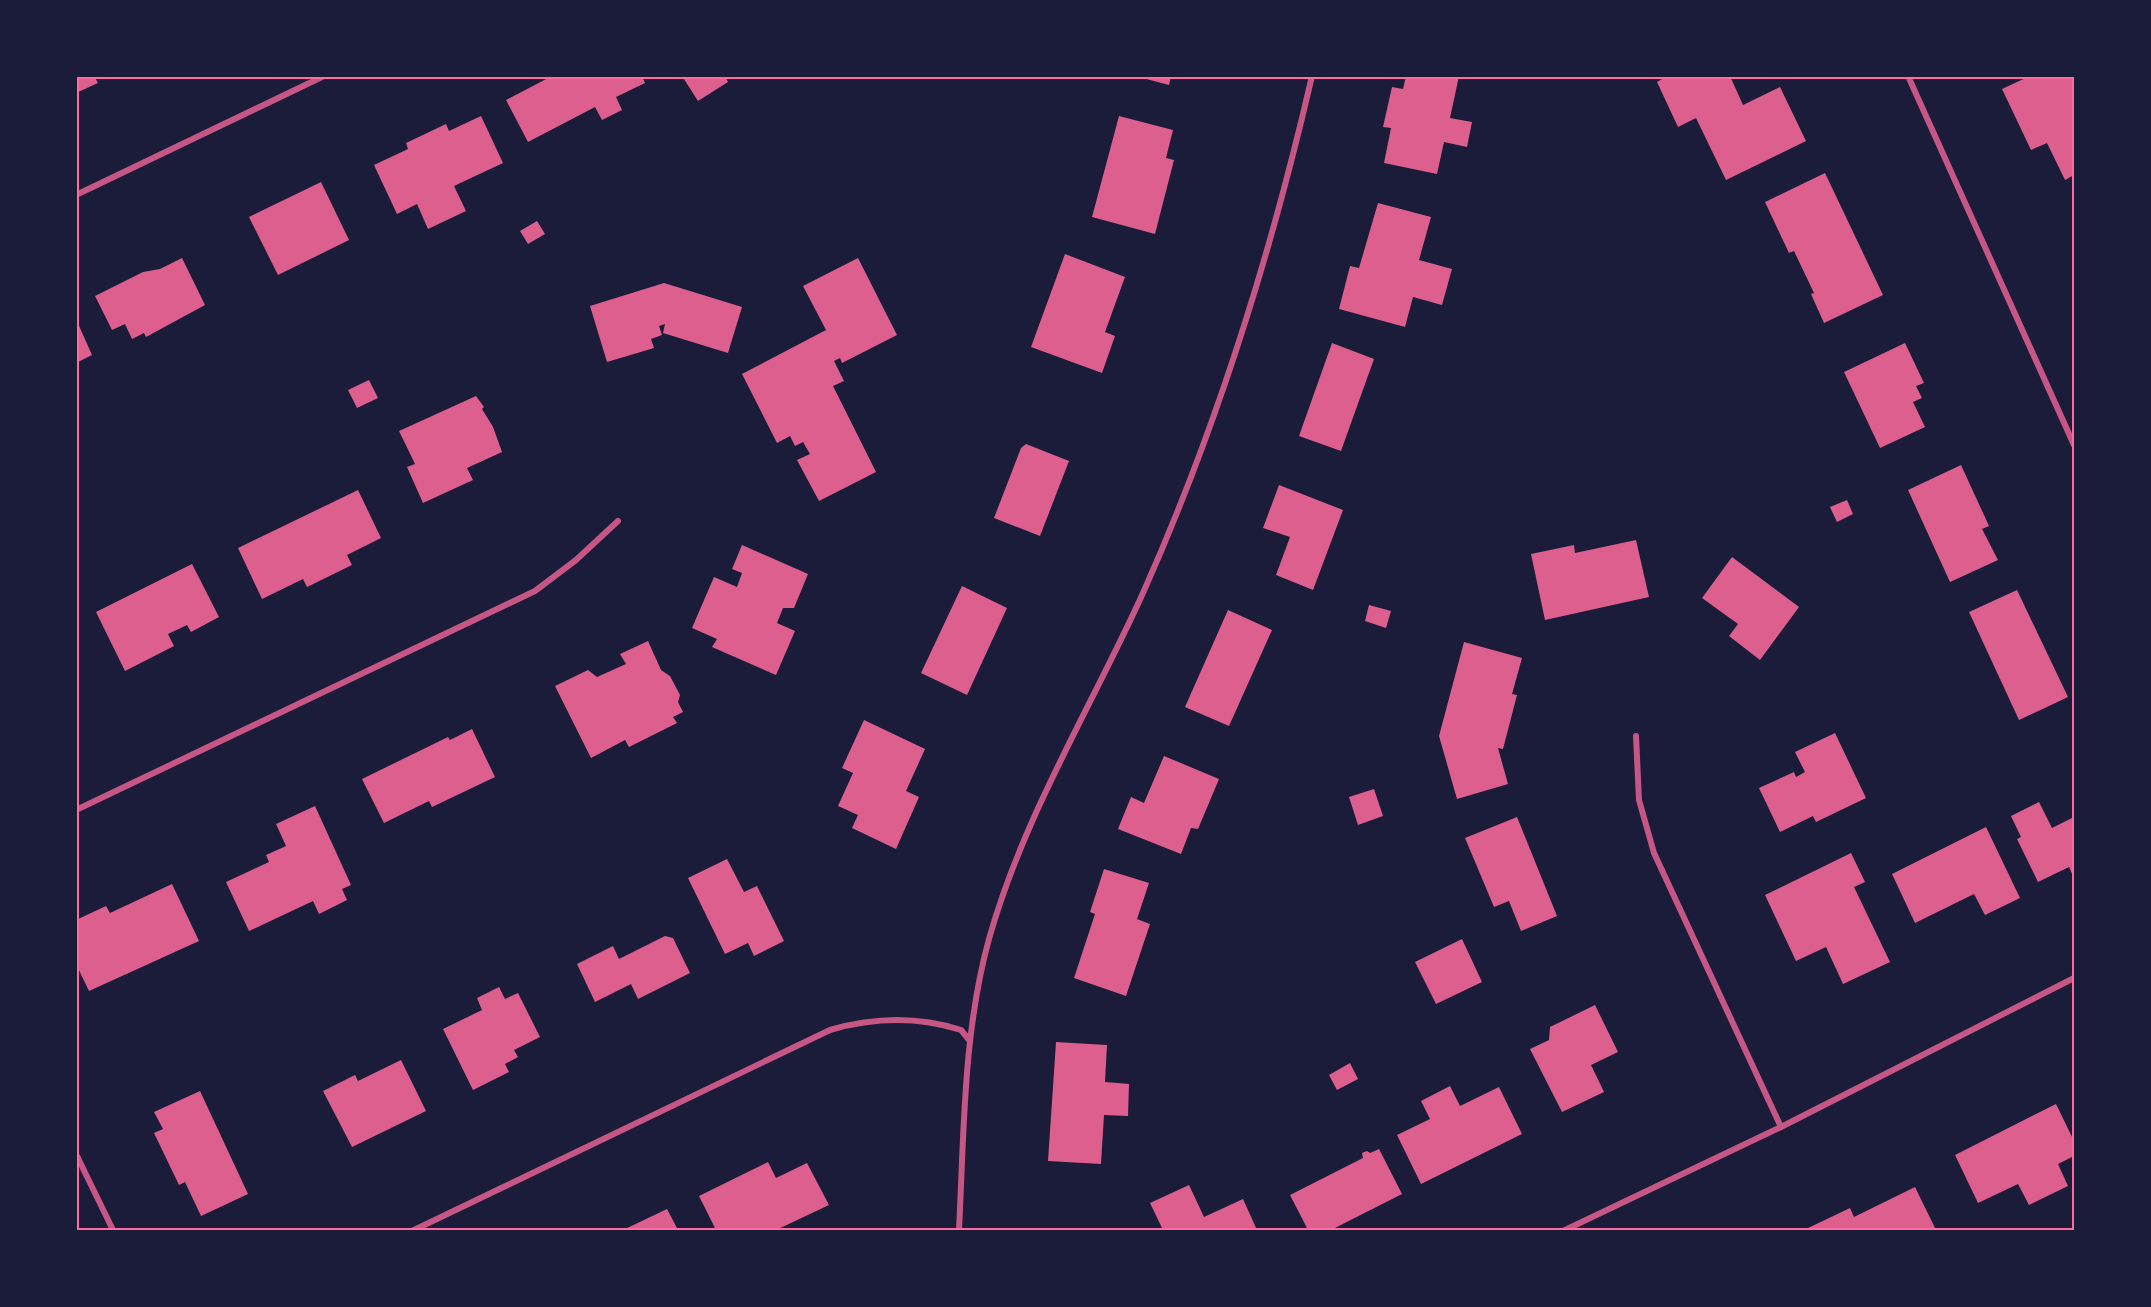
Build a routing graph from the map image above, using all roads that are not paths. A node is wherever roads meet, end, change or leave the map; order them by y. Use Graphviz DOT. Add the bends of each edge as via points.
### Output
graph roads {
  1 [pos="324,76"];
  2 [pos="1312,76"];
  3 [pos="1908,76"];
  4 [pos="76,195"];
  5 [pos="2074,445"];
  6 [pos="618,521"];
  7 [pos="1636,736"];
  8 [pos="76,810"];
  9 [pos="2074,978"];
  10 [pos="970,1041"];
  11 [pos="1781,1127"];
  12 [pos="76,1154"];
  13 [pos="113,1230"];
  14 [pos="414,1230"];
  15 [pos="959,1230"];
  16 [pos="1565,1230"];
  1 -- 4 [label="street"];
  2 -- 10 [label="street" via="1269,248 1212,422 1144,591 1016,860 984,961"];
  3 -- 5 [label="street"];
  6 -- 8 [label="street" via="535,591"];
  7 -- 11 [label="street" via="1639,800 1654,853"];
  9 -- 11 [label="street"];
  10 -- 14 [label="street" via="961,1030 911,1020 870,1021 830,1030"];
  10 -- 15 [label="street"];
  11 -- 16 [label="street"];
  12 -- 13 [label="street"];
}
